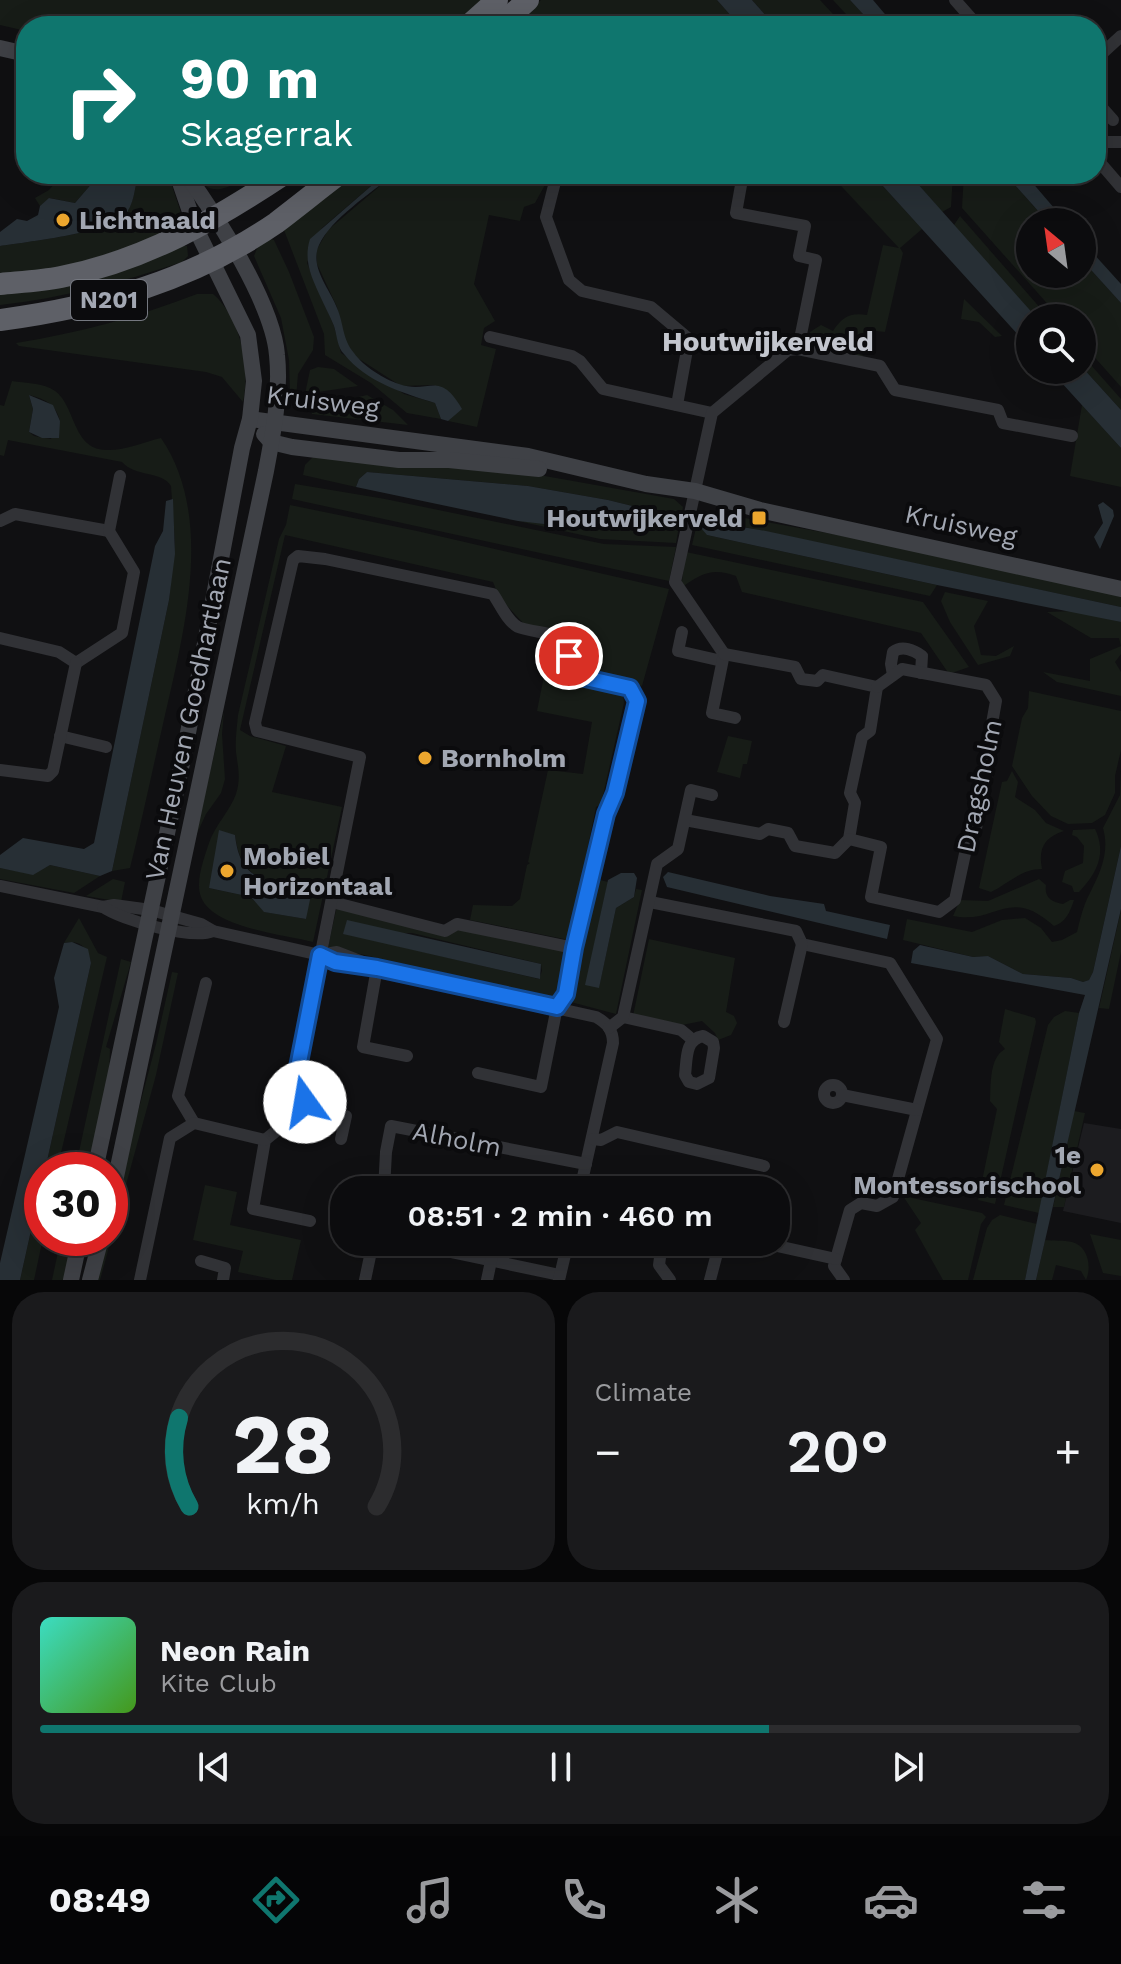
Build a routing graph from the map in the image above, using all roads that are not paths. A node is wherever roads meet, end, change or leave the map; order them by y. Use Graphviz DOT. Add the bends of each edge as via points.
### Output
graph roads {
  1 [pos="497,0"];
  2 [pos="528,0"];
  3 [pos="955,0"];
  4 [pos="479,16"];
  5 [pos="510,16"];
  6 [pos="969,16"];
  7 [pos="1121,36"];
  8 [pos="1106,50"];
  9 [pos="1106,112"];
  10 [pos="1113,120"];
  11 [pos="1106,170"];
  12 [pos="183,184"];
  13 [pos="190,184"];
  14 [pos="268,184"];
  15 [pos="326,184"];
  16 [pos="554,184"];
  17 [pos="741,184"];
  18 [pos="1121,187"];
  19 [pos="206,223"];
  20 [pos="233,249"];
  21 [pos="212,260"];
  22 [pos="0,284"];
  23 [pos="0,320"];
  24 [pos="490,337"];
  25 [pos="798,349"];
  26 [pos="677,405"];
  27 [pos="712,413"];
  28 [pos="250,419"];
  29 [pos="274,423"];
  30 [pos="1072,436"];
  31 [pos="271,442"];
  32 [pos="585,471"];
  33 [pos="120,476"];
  34 [pos="694,495"];
  35 [pos="0,521"];
  36 [pos="109,531"];
  37 [pos="1121,589"];
  38 [pos="682,632"];
  39 [pos="0,638"];
  40 [pos="723,657"];
  41 [pos="76,663"];
  42 [pos="921,673"];
  43 [pos="893,675"];
  44 [pos="877,687"];
  45 [pos="735,718"];
  46 [pos="60,736"];
  47 [pos="106,747"];
  48 [pos="0,770"];
  49 [pos="712,795"];
  50 [pos="685,820"];
  51 [pos="849,839"];
  52 [pos="0,886"];
  53 [pos="332,902"];
  54 [pos="650,902"];
  55 [pos="150,917"];
  56 [pos="170,921"];
  57 [pos="802,944"];
  58 [pos="574,948"];
  59 [pos="320,955"];
  60 [pos="377,968"];
  61 [pos="206,983"];
  62 [pos="557,1007"];
  63 [pos="623,1017"];
  64 [pos="784,1022"];
  65 [pos="609,1028"];
  66 [pos="693,1040"];
  67 [pos="407,1056"];
  68 [pos="478,1073"];
  69 [pos="842,1095"];
  70 [pos="292,1098"];
  71 [pos="319,1110"];
  72 [pos="917,1110"];
  73 [pos="194,1123"];
  74 [pos="314,1134"];
  75 [pos="341,1139"];
  76 [pos="593,1139"];
  77 [pos="265,1140"];
  78 [pos="99,1152"];
  79 [pos="121,1152"];
  80 [pos="586,1164"];
  81 [pos="764,1166"];
  82 [pos="385,1176"];
  83 [pos="583,1176"];
  84 [pos="310,1221"];
  85 [pos="790,1249"];
  86 [pos="76,1256"];
  87 [pos="96,1256"];
  88 [pos="370,1256"];
  89 [pos="468,1256"];
  90 [pos="492,1256"];
  91 [pos="565,1256"];
  92 [pos="660,1256"];
  93 [pos="716,1256"];
  94 [pos="836,1259"];
  95 [pos="201,1261"];
  96 [pos="491,1261"];
  97 [pos="560,1278"];
  98 [pos="71,1280"];
  99 [pos="90,1280"];
  100 [pos="140,1280"];
  101 [pos="223,1280"];
  102 [pos="365,1280"];
  103 [pos="487,1280"];
  104 [pos="670,1280"];
  105 [pos="710,1280"];
  106 [pos="844,1280"];
  1 -- 4 [label="highway"];
  2 -- 5 [label="highway"];
  3 -- 6 [label="street"];
  7 -- 8 [label="street"];
  9 -- 10 [label="street"];
  11 -- 18 [label="street"];
  12 -- 19 [label="main road"];
  13 -- 19 [label="main road"];
  14 -- 19 [label="highway, N201"];
  15 -- 20 [label="highway, N201"];
  16 -- 26 [label="street" via="546,217 569,280 582,291 651,307 689,339"];
  17 -- 25 [label="street" via="736,213 805,226 799,256 816,260"];
  19 -- 20 [label="main road, Van Heuven Goedhartlaan"];
  19 -- 21 [label="main road, Van Heuven Goedhartlaan"];
  19 -- 22 [label="highway, N201" via="118,262 61,277"];
  20 -- 21 [label="highway, N201"];
  20 -- 29 [label="main road, Van Heuven Goedhartlaan" via="273,331"];
  21 -- 23 [label="highway, N201" via="103,302"];
  21 -- 28 [label="main road, Van Heuven Goedhartlaan" via="248,335 254,381"];
  24 -- 26 [label="street" via="572,356 603,389"];
  25 -- 27 [label="street" via="788,350"];
  25 -- 30 [label="street" via="880,366 895,390 998,410 1003,423"];
  26 -- 27 [label="street"];
  27 -- 34 [label="street"];
  28 -- 29 [label="main road, Kruisweg"];
  28 -- 31 [label="main road, Kruisweg"];
  28 -- 55 [label="main road, Van Heuven Goedhartlaan"];
  29 -- 31 [label="main road, Van Heuven Goedhartlaan"];
  29 -- 32 [label="main road, Kruisweg" via="486,449"];
  31 -- 32 [label="main road, Kruisweg" via="399,460"];
  31 -- 56 [label="main road, Van Heuven Goedhartlaan"];
  32 -- 34 [label="main road, Kruisweg" via="669,494"];
  33 -- 36 [label="street"];
  34 -- 37 [label="main road, Kruisweg"];
  34 -- 40 [label="street" via="675,582"];
  35 -- 36 [label="street" via="15,514"];
  36 -- 41 [label="street" via="134,572 122,633"];
  38 -- 40 [label="street" via="678,651"];
  39 -- 41 [label="street" via="59,652"];
  40 -- 44 [label="street" via="795,667 801,679 817,681 823,675"];
  40 -- 45 [label="street" via="712,713"];
  41 -- 46 [label="street"];
  42 -- 43 [label="street, Dragsholm" via="902,669"];
  42 -- 43 [label="street" via="922,656 902,649 893,652"];
  42 -- 51 [label="street, Dragsholm" via="986,685 996,701 976,828 969,835 955,900 939,912 871,897 881,847"];
  43 -- 44 [label="street"];
  44 -- 51 [label="street" via="870,731 862,737 850,793 855,803"];
  46 -- 47 [label="street"];
  46 -- 48 [label="street" via="48,776"];
  49 -- 50 [label="street" via="691,790"];
  50 -- 51 [label="street" via="760,834 768,829 788,833 795,846 835,853"];
  50 -- 54 [label="street" via="678,849 657,864"];
  52 -- 55 [label="street" via="114,905"];
  53 -- 58 [label="street" via="445,931 457,924"];
  53 -- 58 [label="street" via="360,757 263,734 255,723 298,556 493,594 514,625 557,636 581,677 630,688 637,701"];
  53 -- 59 [label="street"];
  54 -- 57 [label="street" via="796,931"];
  54 -- 63 [label="street"];
  55 -- 56 [label="street"];
  55 -- 78 [label="main road, Van Heuven Goedhartlaan"];
  56 -- 59 [label="street" via="195,934 213,931"];
  56 -- 79 [label="main road, Van Heuven Goedhartlaan"];
  57 -- 64 [label="street"];
  57 -- 72 [label="street" via="890,963 937,1039"];
  58 -- 62 [label="street" via="566,994"];
  59 -- 60 [label="street"];
  59 -- 70 [label="street"];
  60 -- 62 [label="street"];
  60 -- 67 [label="street" via="363,1047"];
  61 -- 73 [label="street" via="178,1096"];
  62 -- 65 [label="street" via="596,1017"];
  62 -- 68 [label="street" via="541,1087"];
  63 -- 65 [label="street"];
  63 -- 66 [label="street" via="681,1030"];
  65 -- 76 [label="street" via="613,1043"];
  69 -- 72 [label="street"];
  70 -- 71 [label="street"];
  70 -- 77 [label="street" via="286,1123"];
  71 -- 74 [label="street"];
  71 -- 75 [label="street" via="346,1116"];
  72 -- 94 [label="street" via="893,1197 850,1210"];
  73 -- 77 [label="street"];
  73 -- 100 [label="street" via="170,1138"];
  76 -- 80 [label="street"];
  76 -- 81 [label="street" via="617,1132"];
  77 -- 84 [label="street" via="253,1209"];
  80 -- 82 [label="street, Alholm" via="391,1126"];
  80 -- 83 [label="street"];
  85 -- 94 [label="street"];
  86 -- 98 [label="main road"];
  87 -- 99 [label="main road"];
  88 -- 102 [label="street"];
  89 -- 96 [label="street"];
  90 -- 96 [label="street"];
  91 -- 97 [label="street"];
  92 -- 104 [label="street" via="659,1265"];
  93 -- 105 [label="street"];
  94 -- 106 [label="street" via="834,1266"];
  95 -- 101 [label="street" via="225,1268"];
  96 -- 97 [label="street"];
  96 -- 103 [label="street"];
}
